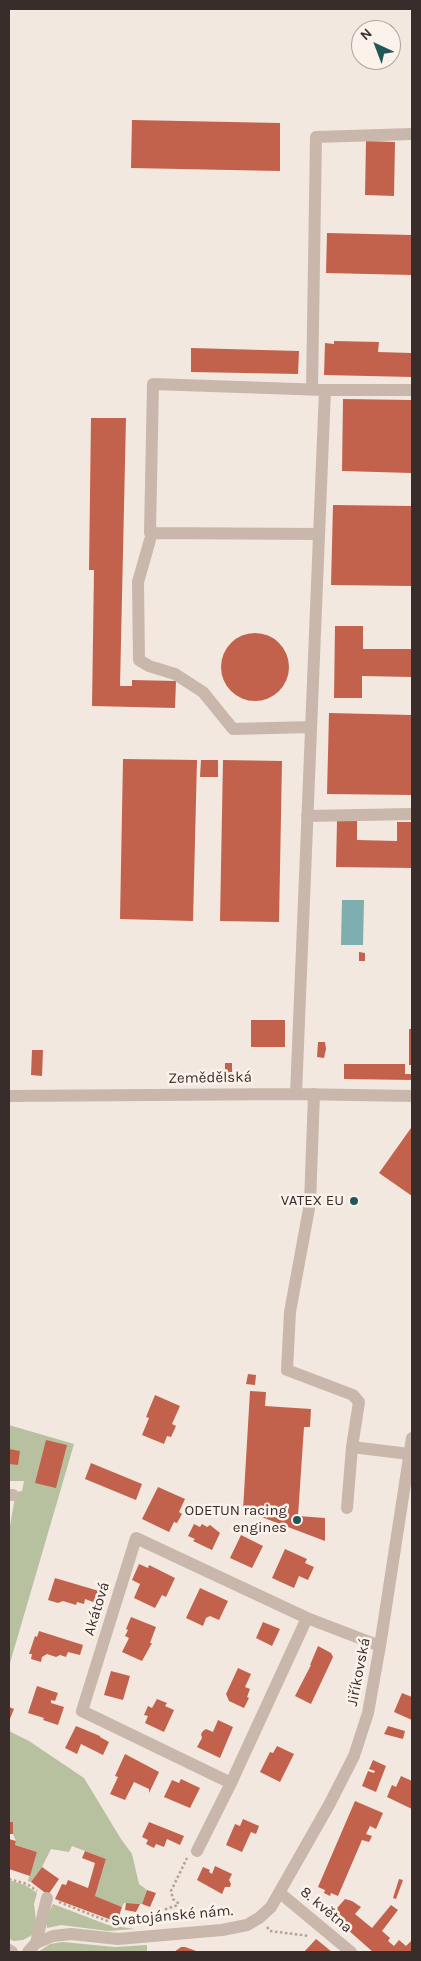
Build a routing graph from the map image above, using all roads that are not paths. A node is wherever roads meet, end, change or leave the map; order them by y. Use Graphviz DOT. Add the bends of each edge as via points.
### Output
graph roads {
  1 [pos="412,134"];
  2 [pos="318,390"];
  3 [pos="412,390"];
  4 [pos="319,534"];
  5 [pos="150,540"];
  6 [pos="311,727"];
  7 [pos="412,814"];
  8 [pos="307,816"];
  9 [pos="296,1094"];
  10 [pos="314,1094"];
  11 [pos="9,1096"];
  12 [pos="412,1096"];
  13 [pos="412,1438"];
  14 [pos="352,1447"];
  15 [pos="409,1454"];
  16 [pos="347,1508"];
  17 [pos="307,1618"];
  18 [pos="380,1646"];
  19 [pos="231,1783"];
  20 [pos="197,1851"];
  21 [pos="280,1894"];
  22 [pos="47,1898"];
  23 [pos="32,1948"];
  24 [pos="9,1950"];
  25 [pos="12,1952"];
  26 [pos="351,1952"];
  1 -- 2 [label="street" via="316,137"];
  2 -- 3 [label="street"];
  2 -- 4 [label="street"];
  2 -- 4 [label="street" via="154,384 150,533"];
  4 -- 6 [label="street"];
  5 -- 6 [label="street" via="138,582 139,660 175,674 203,692 233,729"];
  6 -- 8 [label="street"];
  7 -- 8 [label="street"];
  8 -- 9 [label="street"];
  9 -- 10 [label="street, Zemědělská"];
  9 -- 11 [label="street, Zemědělská"];
  10 -- 12 [label="street, Zemědělská"];
  10 -- 14 [label="street" via="310,1204 290,1312 287,1370 353,1395 359,1402"];
  13 -- 15 [label="street, Jiříkovská"];
  14 -- 15 [label="street"];
  14 -- 16 [label="street"];
  15 -- 18 [label="street, Jiříkovská"];
  17 -- 18 [label="street, Akátová"];
  17 -- 19 [label="street"];
  17 -- 19 [label="street, Akátová" via="136,1538 82,1711"];
  18 -- 21 [label="street, Jiříkovská" via="368,1713 354,1756"];
  19 -- 20 [label="street"];
  21 -- 23 [label="street, Svatojánské nám." via="271,1907 247,1925 118,1939 71,1934 53,1936"];
  21 -- 26 [label="street, 8. května"];
  22 -- 23 [label="street"];
  24 -- 25 [label="street"];
}
